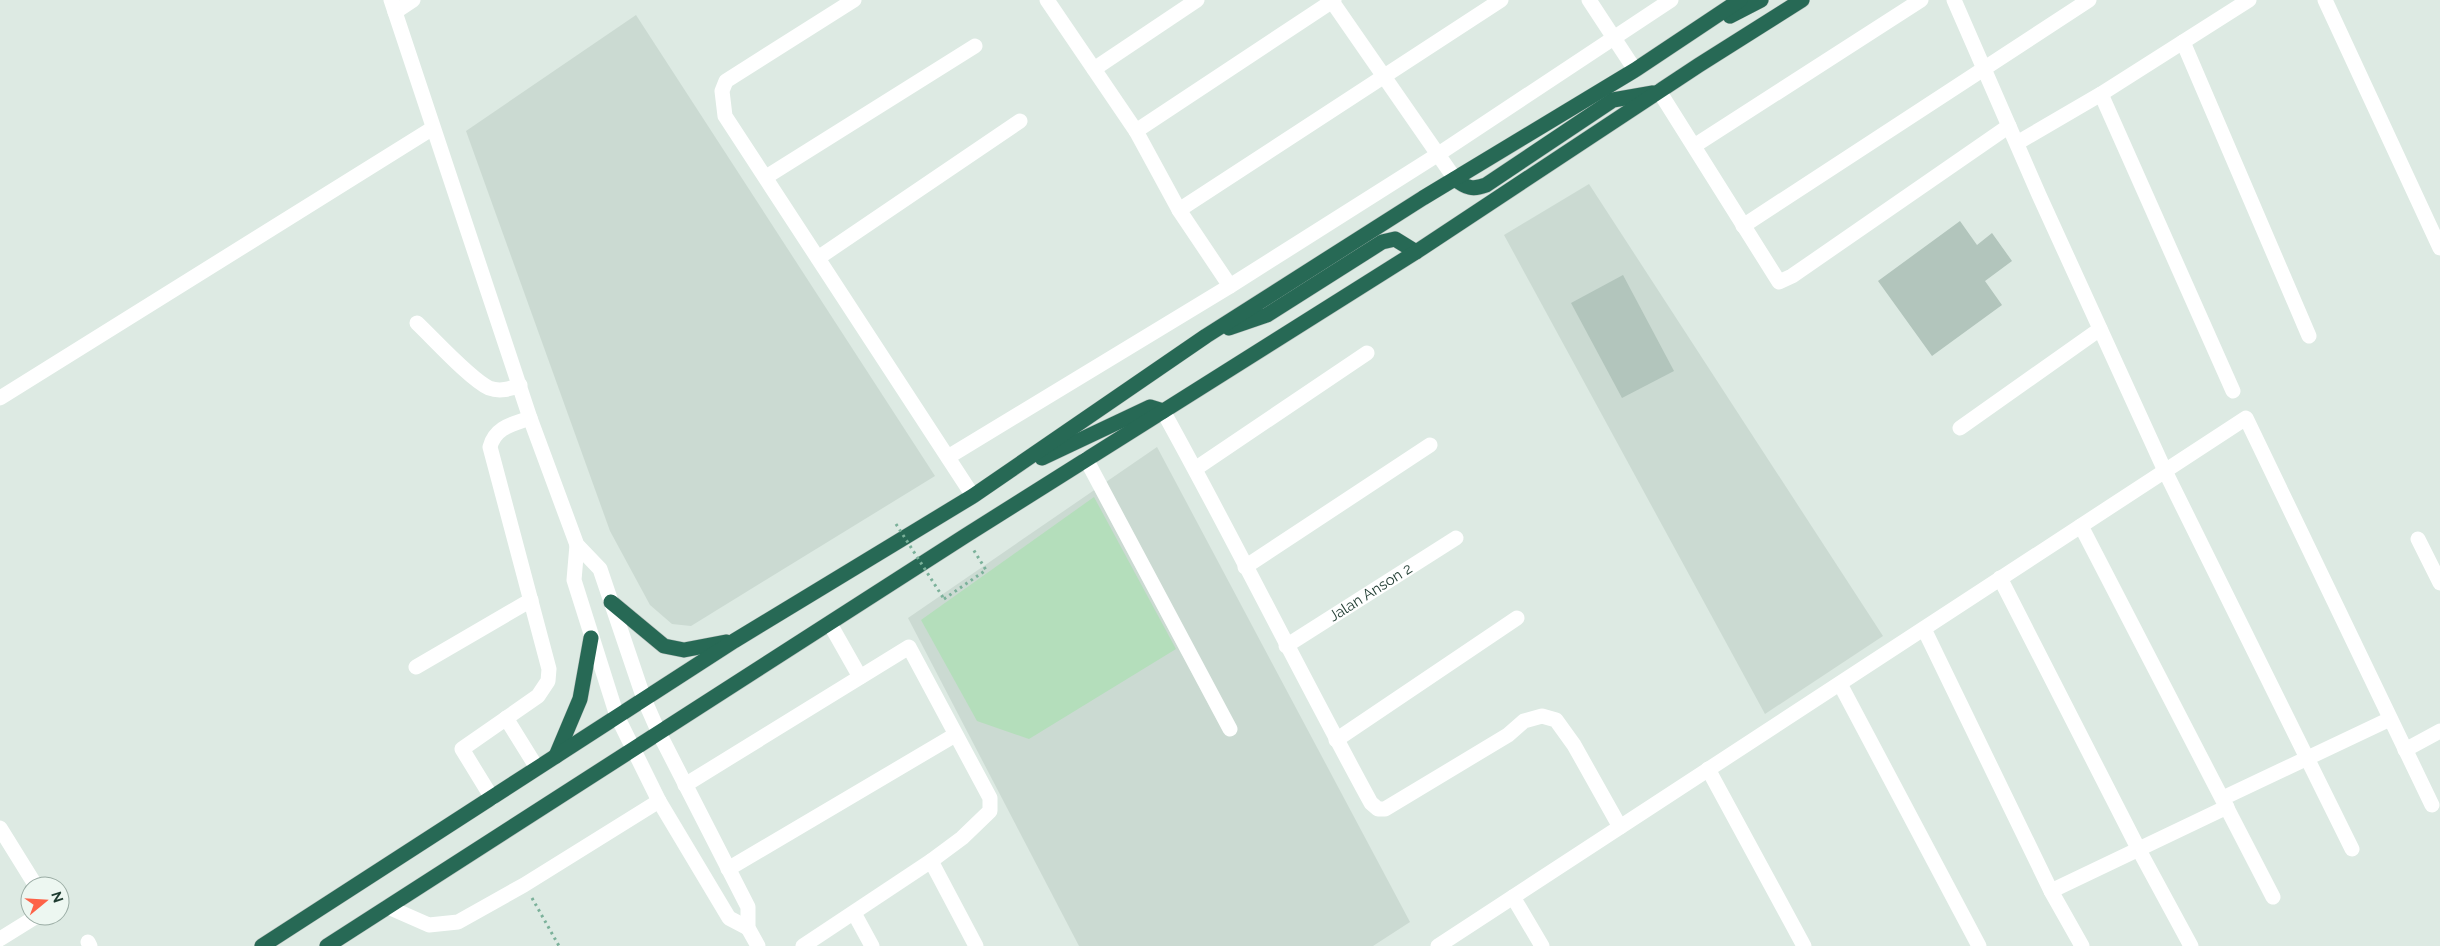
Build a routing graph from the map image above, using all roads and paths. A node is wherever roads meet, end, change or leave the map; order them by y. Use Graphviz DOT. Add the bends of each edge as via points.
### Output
graph roads {
  1 [pos="413,0"];
  2 [pos="854,0"];
  3 [pos="1048,0"];
  4 [pos="1197,0"];
  5 [pos="1502,0"];
  6 [pos="1588,0"];
  7 [pos="1671,0"];
  8 [pos="1740,0"];
  9 [pos="1761,0"];
  10 [pos="1802,0"];
  11 [pos="1921,0"];
  12 [pos="1954,0"];
  13 [pos="2089,0"];
  14 [pos="2249,0"];
  15 [pos="2325,0"];
  16 [pos="1332,1"];
  17 [pos="393,6"];
  18 [pos="1614,38"];
  19 [pos="2183,42"];
  20 [pos="975,46"];
  21 [pos="1669,48"];
  22 [pos="1094,69"];
  23 [pos="1635,70"];
  24 [pos="1984,70"];
  25 [pos="1383,77"];
  26 [pos="1659,91"];
  27 [pos="2101,94"];
  28 [pos="1020,121"];
  29 [pos="2009,126"];
  30 [pos="433,128"];
  31 [pos="1136,131"];
  32 [pos="2017,143"];
  33 [pos="1694,146"];
  34 [pos="1437,156"];
  35 [pos="766,177"];
  36 [pos="1455,179"];
  37 [pos="1179,210"];
  38 [pos="1743,226"];
  39 [pos="2440,248"];
  40 [pos="1416,252"];
  41 [pos="818,258"];
  42 [pos="1230,286"];
  43 [pos="417,323"];
  44 [pos="2100,330"];
  45 [pos="1206,336"];
  46 [pos="2309,336"];
  47 [pos="1367,353"];
  48 [pos="520,386"];
  49 [pos="2234,391"];
  50 [pos="0,398"];
  51 [pos="1163,412"];
  52 [pos="530,418"];
  53 [pos="1960,428"];
  54 [pos="1430,445"];
  55 [pos="948,457"];
  56 [pos="1086,459"];
  57 [pos="1195,469"];
  58 [pos="2165,471"];
  59 [pos="1004,475"];
  60 [pos="974,496"];
  61 [pos="896,524"];
  62 [pos="2081,526"];
  63 [pos="964,536"];
  64 [pos="1456,538"];
  65 [pos="2418,539"];
  66 [pos="577,545"];
  67 [pos="1245,567"];
  68 [pos="2000,578"];
  69 [pos="2440,583"];
  70 [pos="531,600"];
  71 [pos="611,602"];
  72 [pos="1517,618"];
  73 [pos="830,624"];
  74 [pos="1924,629"];
  75 [pos="591,638"];
  76 [pos="734,641"];
  77 [pos="1286,646"];
  78 [pos="416,667"];
  79 [pos="860,677"];
  80 [pos="1840,684"];
  81 [pos="644,699"];
  82 [pos="617,716"];
  83 [pos="506,718"];
  84 [pos="2390,719"];
  85 [pos="1230,729"];
  86 [pos="2440,730"];
  87 [pos="659,733"];
  88 [pos="955,734"];
  89 [pos="1336,740"];
  90 [pos="633,750"];
  91 [pos="2405,750"];
  92 [pos="556,756"];
  93 [pos="2308,758"];
  94 [pos="537,768"];
  95 [pos="1708,769"];
  96 [pos="685,785"];
  97 [pos="492,798"];
  98 [pos="659,801"];
  99 [pos="2225,803"];
  100 [pos="2432,805"];
  101 [pos="1620,827"];
  102 [pos="0,828"];
  103 [pos="2352,849"];
  104 [pos="2138,850"];
  105 [pos="931,861"];
  106 [pos="728,868"];
  107 [pos="30,876"];
  108 [pos="524,885"];
  109 [pos="2051,891"];
  110 [pos="1513,896"];
  111 [pos="2273,897"];
  112 [pos="388,907"];
  113 [pos="854,913"];
  114 [pos="21,926"];
  115 [pos="748,928"];
  116 [pos="0,939"];
  117 [pos="262,946"];
  118 [pos="328,946"];
  119 [pos="559,946"];
  120 [pos="758,946"];
  121 [pos="803,946"];
  122 [pos="872,946"];
  123 [pos="976,946"];
  124 [pos="1438,946"];
  125 [pos="1542,946"];
  126 [pos="1804,946"];
  127 [pos="1979,946"];
  128 [pos="2082,946"];
  129 [pos="2191,946"];
  1 -- 17 [label="street"];
  2 -- 35 [label="street" via="726,81 722,91 726,116"];
  3 -- 22 [label="street"];
  4 -- 22 [label="street"];
  5 -- 25 [label="street"];
  6 -- 18 [label="street"];
  7 -- 18 [label="street"];
  8 -- 21 [label="highway"];
  9 -- 21 [label="highway"];
  10 -- 26 [label="highway"];
  11 -- 33 [label="street"];
  12 -- 24 [label="street"];
  13 -- 24 [label="street"];
  14 -- 19 [label="street"];
  15 -- 39 [label="street"];
  16 -- 25 [label="street"];
  16 -- 31 [label="street"];
  17 -- 30 [label="street"];
  18 -- 23 [label="street"];
  18 -- 34 [label="street"];
  19 -- 27 [label="street"];
  19 -- 46 [label="street"];
  20 -- 35 [label="street"];
  21 -- 23 [label="highway"];
  22 -- 31 [label="street"];
  23 -- 36 [label="highway"];
  24 -- 29 [label="street"];
  24 -- 38 [label="street"];
  25 -- 34 [label="street"];
  25 -- 37 [label="street"];
  26 -- 33 [label="street"];
  26 -- 36 [label="highway" via="1614,100 1486,185 1476,189 1464,187"];
  26 -- 40 [label="highway"];
  27 -- 32 [label="street"];
  27 -- 49 [label="street"];
  28 -- 41 [label="street"];
  29 -- 32 [label="street"];
  29 -- 38 [label="street" via="1782,282 1776,279"];
  30 -- 48 [label="street"];
  30 -- 50 [label="street"];
  31 -- 37 [label="street"];
  32 -- 44 [label="street"];
  33 -- 38 [label="street"];
  34 -- 36 [label="street"];
  34 -- 42 [label="street"];
  35 -- 41 [label="street"];
  36 -- 45 [label="highway"];
  37 -- 42 [label="street"];
  40 -- 45 [label="highway" via="1395,239 1382,242 1267,315"];
  40 -- 51 [label="highway"];
  41 -- 55 [label="street"];
  42 -- 55 [label="street"];
  43 -- 48 [label="street" via="490,388 504,390"];
  44 -- 53 [label="street"];
  44 -- 58 [label="street"];
  45 -- 59 [label="highway"];
  47 -- 57 [label="street"];
  48 -- 52 [label="street"];
  51 -- 56 [label="highway"];
  51 -- 57 [label="street"];
  51 -- 59 [label="highway" via="1150,407 1141,410"];
  52 -- 66 [label="street"];
  52 -- 70 [label="street" via="501,429 492,438 490,447"];
  54 -- 67 [label="street"];
  55 -- 60 [label="street"];
  56 -- 63 [label="highway"];
  56 -- 85 [label="street"];
  57 -- 67 [label="street"];
  58 -- 62 [label="street"];
  58 -- 84 [label="street" via="2246,418"];
  58 -- 93 [label="street"];
  59 -- 60 [label="highway"];
  60 -- 76 [label="highway"];
  61 -- 63 [label="path, bridge" via="944,599 986,570"];
  62 -- 68 [label="street"];
  62 -- 99 [label="street"];
  63 -- 73 [label="highway"];
  64 -- 77 [label="street, Jalan Anson 2"];
  65 -- 69 [label="street"];
  66 -- 71 [label="street" via="600,569"];
  66 -- 75 [label="street" via="574,580"];
  67 -- 77 [label="street"];
  68 -- 74 [label="street"];
  68 -- 104 [label="street"];
  70 -- 78 [label="street"];
  70 -- 83 [label="street" via="549,669 548,682 538,696"];
  71 -- 76 [label="highway" via="664,646 684,650"];
  71 -- 81 [label="street"];
  72 -- 89 [label="street"];
  73 -- 79 [label="street"];
  73 -- 87 [label="highway"];
  74 -- 80 [label="street"];
  74 -- 109 [label="street"];
  75 -- 82 [label="street"];
  75 -- 92 [label="highway" via="580,699"];
  76 -- 81 [label="highway"];
  77 -- 89 [label="street"];
  79 -- 88 [label="street" via="909,647"];
  79 -- 96 [label="street"];
  80 -- 95 [label="street"];
  80 -- 127 [label="street"];
  81 -- 82 [label="highway"];
  81 -- 87 [label="street"];
  82 -- 90 [label="street"];
  82 -- 92 [label="highway"];
  83 -- 94 [label="street"];
  83 -- 97 [label="street" via="462,749"];
  84 -- 91 [label="street"];
  84 -- 93 [label="street"];
  86 -- 91 [label="street"];
  87 -- 90 [label="highway"];
  87 -- 96 [label="street"];
  88 -- 105 [label="street" via="985,786 990,798 990,811"];
  88 -- 106 [label="street"];
  89 -- 101 [label="street" via="1371,803 1378,809 1385,809 1508,735 1524,721 1542,716 1556,720 1574,745"];
  90 -- 98 [label="street"];
  90 -- 112 [label="highway"];
  91 -- 100 [label="street"];
  92 -- 94 [label="highway"];
  93 -- 99 [label="street"];
  93 -- 103 [label="street"];
  94 -- 97 [label="highway"];
  95 -- 101 [label="street"];
  95 -- 126 [label="street"];
  96 -- 106 [label="street"];
  97 -- 117 [label="highway"];
  98 -- 108 [label="street"];
  98 -- 115 [label="street" via="730,918"];
  99 -- 104 [label="street"];
  99 -- 111 [label="street"];
  101 -- 110 [label="street"];
  102 -- 107 [label="street"];
  104 -- 109 [label="street"];
  104 -- 129 [label="street"];
  105 -- 113 [label="street"];
  105 -- 123 [label="street"];
  106 -- 115 [label="street" via="748,907"];
  108 -- 112 [label="street" via="458,922 429,925"];
  108 -- 119 [label="path"];
  109 -- 128 [label="street"];
  110 -- 124 [label="street"];
  110 -- 125 [label="street"];
  112 -- 118 [label="highway"];
  113 -- 121 [label="street"];
  113 -- 122 [label="street"];
  114 -- 116 [label="street"];
  115 -- 120 [label="street"];
}
